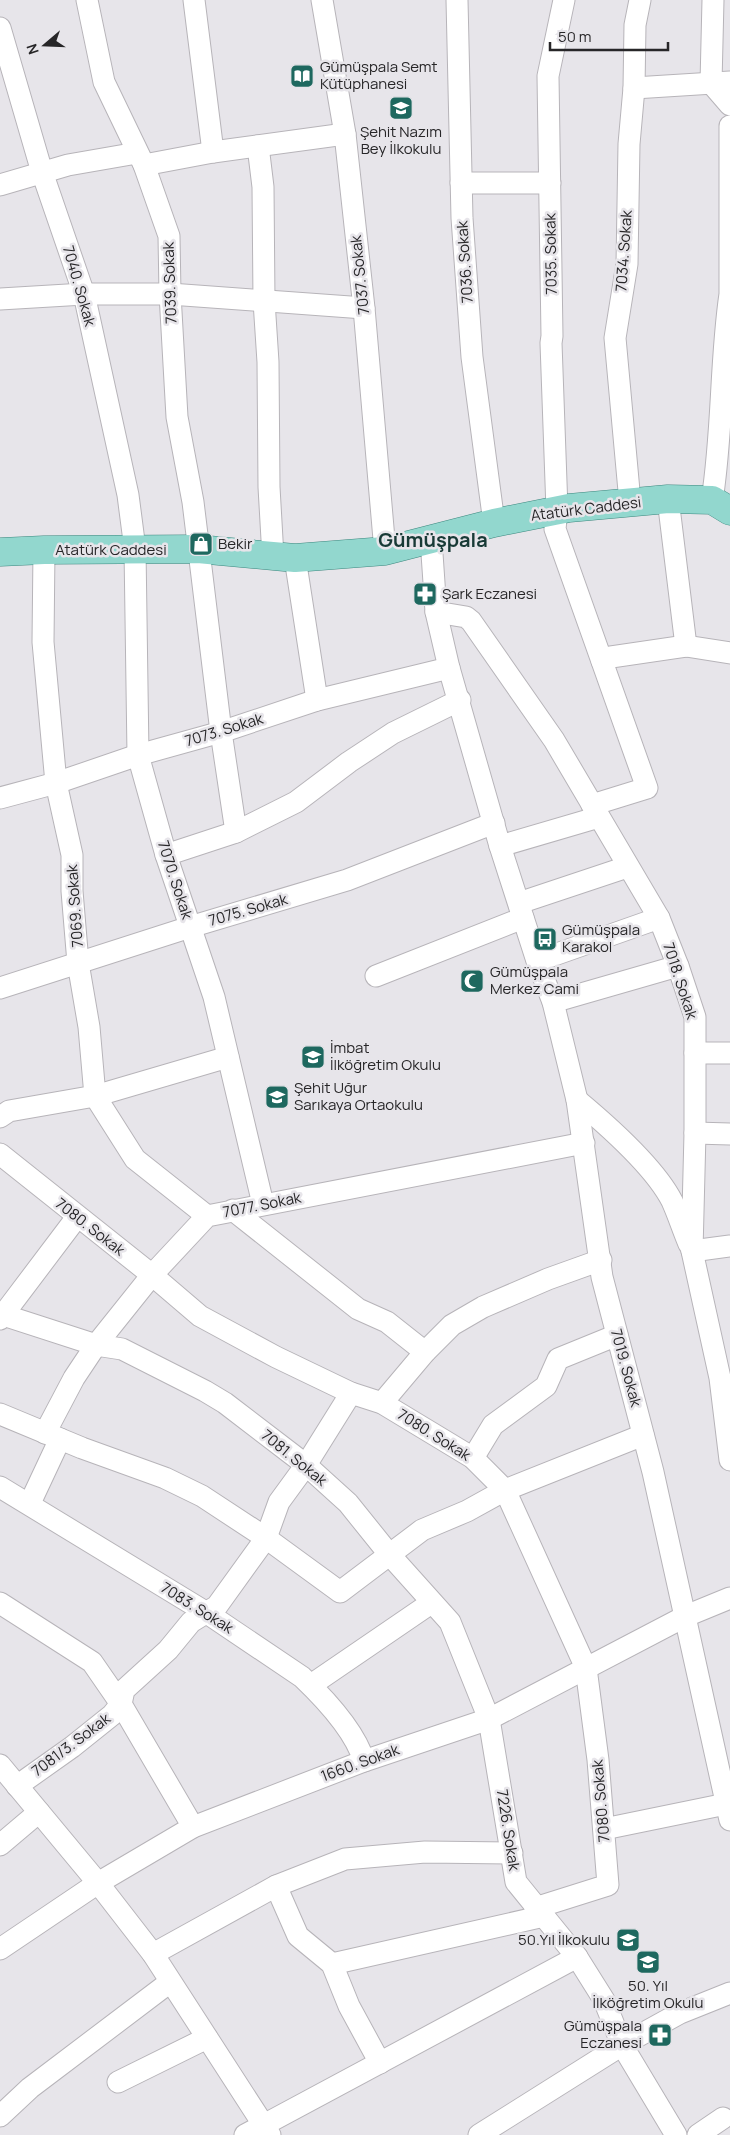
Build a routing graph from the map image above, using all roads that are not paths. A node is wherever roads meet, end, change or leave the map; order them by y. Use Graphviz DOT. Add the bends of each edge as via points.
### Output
graph roads {
  1 [pos="88,0"];
  2 [pos="194,0"];
  3 [pos="322,0"];
  4 [pos="328,0"];
  5 [pos="457,0"];
  6 [pos="564,0"];
  7 [pos="640,0"];
  8 [pos="713,0"];
  9 [pos="0,28"];
  10 [pos="721,82"];
  11 [pos="634,88"];
  12 [pos="730,106"];
  13 [pos="730,126"];
  14 [pos="345,134"];
  15 [pos="258,146"];
  16 [pos="213,152"];
  17 [pos="141,159"];
  18 [pos="42,172"];
  19 [pos="461,183"];
  20 [pos="550,183"];
  21 [pos="0,185"];
  22 [pos="84,294"];
  23 [pos="170,294"];
  24 [pos="0,299"];
  25 [pos="264,301"];
  26 [pos="364,308"];
  27 [pos="728,319"];
  28 [pos="668,499"];
  29 [pos="630,502"];
  30 [pos="724,506"];
  31 [pos="557,510"];
  32 [pos="494,522"];
  33 [pos="431,539"];
  34 [pos="136,549"];
  35 [pos="198,549"];
  36 [pos="44,550"];
  37 [pos="385,551"];
  38 [pos="0,552"];
  39 [pos="284,557"];
  40 [pos="436,612"];
  41 [pos="686,646"];
  42 [pos="730,654"];
  43 [pos="602,661"];
  44 [pos="449,668"];
  45 [pos="318,700"];
  46 [pos="460,700"];
  47 [pos="221,732"];
  48 [pos="138,755"];
  49 [pos="56,784"];
  50 [pos="0,798"];
  51 [pos="595,811"];
  52 [pos="494,823"];
  53 [pos="236,832"];
  54 [pos="500,846"];
  55 [pos="166,855"];
  56 [pos="627,866"];
  57 [pos="521,911"];
  58 [pos="659,918"];
  59 [pos="190,927"];
  60 [pos="537,961"];
  61 [pos="78,963"];
  62 [pos="678,966"];
  63 [pos="376,976"];
  64 [pos="0,988"];
  65 [pos="553,1002"];
  66 [pos="695,1053"];
  67 [pos="730,1054"];
  68 [pos="228,1057"];
  69 [pos="95,1096"];
  70 [pos="577,1100"];
  71 [pos="0,1117"];
  72 [pos="695,1133"];
  73 [pos="730,1134"];
  74 [pos="584,1143"];
  75 [pos="0,1154"];
  76 [pos="263,1204"];
  77 [pos="234,1210"];
  78 [pos="207,1216"];
  79 [pos="77,1217"];
  80 [pos="730,1246"];
  81 [pos="692,1251"];
  82 [pos="601,1260"];
  83 [pos="152,1275"];
  84 [pos="1,1316"];
  85 [pos="617,1335"];
  86 [pos="96,1345"];
  87 [pos="425,1352"];
  88 [pos="725,1376"];
  89 [pos="350,1393"];
  90 [pos="382,1403"];
  91 [pos="0,1414"];
  92 [pos="643,1435"];
  93 [pos="53,1436"];
  94 [pos="473,1458"];
  95 [pos="730,1460"];
  96 [pos="306,1465"];
  97 [pos="0,1487"];
  98 [pos="505,1490"];
  99 [pos="30,1503"];
  100 [pos="266,1538"];
  101 [pos="389,1554"];
  102 [pos="730,1598"];
  103 [pos="0,1603"];
  104 [pos="431,1603"];
  105 [pos="207,1613"];
  106 [pos="686,1616"];
  107 [pos="586,1668"];
  108 [pos="310,1685"];
  109 [pos="121,1704"];
  110 [pos="489,1719"];
  111 [pos="364,1761"];
  112 [pos="0,1765"];
  113 [pos="16,1786"];
  114 [pos="39,1812"];
  115 [pos="728,1812"];
  116 [pos="193,1827"];
  117 [pos="604,1829"];
  118 [pos="0,1845"];
  119 [pos="512,1854"];
  120 [pos="98,1883"];
  121 [pos="276,1886"];
  122 [pos="540,1912"];
  123 [pos="0,1948"];
  124 [pos="153,1954"];
  125 [pos="577,1957"];
  126 [pos="332,1964"];
  127 [pos="170,1982"];
  128 [pos="730,1993"];
  129 [pos="207,2038"];
  130 [pos="622,2045"];
  131 [pos="380,2063"];
  132 [pos="118,2082"];
  133 [pos="0,2116"];
  134 [pos="723,2118"];
  135 [pos="260,2132"];
  136 [pos="478,2135"];
  137 [pos="676,2135"];
  138 [pos="698,2135"];
  1 -- 17 [label="street, 7039. Sokak" via="104,82"];
  2 -- 16 [label="street"];
  3 -- 4 [label="street"];
  3 -- 14 [label="street, 7037. Sokak"];
  5 -- 19 [label="street, 7036. Sokak"];
  6 -- 20 [label="street, 7035. Sokak" via="548,76"];
  7 -- 11 [label="street, 7034. Sokak"];
  8 -- 10 [label="street"];
  9 -- 18 [label="street, 7040. Sokak"];
  10 -- 11 [label="street"];
  10 -- 12 [label="street"];
  11 -- 29 [label="street, 7034. Sokak" via="629,144 627,264 615,338"];
  13 -- 27 [label="street"];
  14 -- 15 [label="street"];
  14 -- 26 [label="street, 7037. Sokak"];
  15 -- 16 [label="street"];
  15 -- 25 [label="street" via="263,187"];
  16 -- 17 [label="street"];
  17 -- 18 [label="street" via="68,165"];
  17 -- 23 [label="street, 7039. Sokak" via="169,236"];
  18 -- 21 [label="street"];
  18 -- 22 [label="street, 7040. Sokak"];
  19 -- 20 [label="street"];
  19 -- 32 [label="street, 7036. Sokak" via="472,357"];
  20 -- 31 [label="street, 7035. Sokak" via="551,375"];
  22 -- 23 [label="street"];
  22 -- 24 [label="street"];
  22 -- 34 [label="street, 7040. Sokak" via="128,495"];
  23 -- 25 [label="street"];
  23 -- 35 [label="street, 7039. Sokak" via="177,417"];
  25 -- 26 [label="street"];
  25 -- 39 [label="street" via="269,487"];
  26 -- 37 [label="street, 7037. Sokak"];
  27 -- 30 [label="street" via="719,458"];
  28 -- 29 [label="main road, Atatürk Caddesi"];
  28 -- 30 [label="main road, Atatürk Caddesi"];
  28 -- 41 [label="street"];
  29 -- 31 [label="main road, Atatürk Caddesi"];
  31 -- 32 [label="main road, Atatürk Caddesi"];
  31 -- 43 [label="street, 7035. Sokak" via="555,529"];
  32 -- 33 [label="main road, Atatürk Caddesi"];
  33 -- 37 [label="main road, Atatürk Caddesi"];
  33 -- 40 [label="street, 7019. Sokak"];
  34 -- 35 [label="main road, Atatürk Caddesi"];
  34 -- 36 [label="main road, Atatürk Caddesi"];
  34 -- 48 [label="street, 7070. Sokak"];
  35 -- 39 [label="main road, Atatürk Caddesi"];
  35 -- 47 [label="street, 7039. Sokak"];
  36 -- 38 [label="main road, Atatürk Caddesi"];
  36 -- 49 [label="street, 7069. Sokak" via="43,642"];
  37 -- 39 [label="main road, Atatürk Caddesi"];
  39 -- 45 [label="street"];
  40 -- 44 [label="street, 7019. Sokak"];
  40 -- 51 [label="street, 7018. Sokak" via="466,617 476,625 554,740"];
  41 -- 42 [label="street"];
  41 -- 43 [label="street"];
  43 -- 51 [label="street, 7035. Sokak" via="646,788"];
  44 -- 45 [label="street, 7073. Sokak"];
  44 -- 46 [label="street, 7019. Sokak"];
  45 -- 47 [label="street, 7073. Sokak"];
  46 -- 52 [label="street, 7019. Sokak"];
  46 -- 53 [label="street" via="393,733 296,802"];
  47 -- 48 [label="street, 7073. Sokak"];
  47 -- 53 [label="street, 7039. Sokak"];
  48 -- 49 [label="street, 7073. Sokak"];
  48 -- 55 [label="street, 7070. Sokak"];
  49 -- 50 [label="street, 7073. Sokak"];
  49 -- 61 [label="street, 7069. Sokak" via="71,849"];
  51 -- 54 [label="street"];
  51 -- 56 [label="street, 7018. Sokak"];
  52 -- 54 [label="street, 7019. Sokak"];
  52 -- 59 [label="street, 7075. Sokak" via="347,880"];
  53 -- 55 [label="street"];
  54 -- 57 [label="street, 7019. Sokak"];
  55 -- 59 [label="street, 7070. Sokak"];
  56 -- 57 [label="street"];
  56 -- 58 [label="street, 7018. Sokak"];
  57 -- 60 [label="street, 7019. Sokak"];
  57 -- 63 [label="street"];
  58 -- 60 [label="street"];
  58 -- 62 [label="street, 7018. Sokak"];
  59 -- 61 [label="street, 7075. Sokak"];
  59 -- 68 [label="street, 7070. Sokak" via="214,997"];
  60 -- 65 [label="street, 7019. Sokak"];
  61 -- 64 [label="street, 7075. Sokak"];
  61 -- 69 [label="street, 7069. Sokak" via="89,1027"];
  62 -- 65 [label="street"];
  62 -- 66 [label="street, 7018. Sokak" via="695,1017"];
  65 -- 70 [label="street, 7019. Sokak"];
  66 -- 67 [label="street"];
  66 -- 72 [label="street, 7018. Sokak"];
  68 -- 69 [label="street"];
  68 -- 76 [label="street, 7070. Sokak"];
  69 -- 71 [label="street" via="9,1111"];
  69 -- 78 [label="street, 7069. Sokak" via="135,1159"];
  70 -- 74 [label="street, 7019. Sokak"];
  70 -- 81 [label="street" via="605,1123 660,1184 671,1200"];
  72 -- 73 [label="street"];
  72 -- 81 [label="street, 7018. Sokak"];
  74 -- 76 [label="street, 7077. Sokak"];
  74 -- 82 [label="street, 7019. Sokak"];
  75 -- 79 [label="street, 7080. Sokak"];
  76 -- 77 [label="street, 7077. Sokak"];
  77 -- 78 [label="street, 7077. Sokak"];
  77 -- 87 [label="street" via="358,1309 387,1322"];
  78 -- 83 [label="street, 7077. Sokak"];
  79 -- 83 [label="street, 7080. Sokak"];
  79 -- 84 [label="street"];
  80 -- 81 [label="street"];
  81 -- 88 [label="street, 7018. Sokak"];
  82 -- 85 [label="street, 7019. Sokak" via="602,1277"];
  82 -- 87 [label="street" via="483,1307 452,1325"];
  83 -- 86 [label="street, 7077. Sokak"];
  83 -- 89 [label="street, 7080. Sokak" via="200,1316"];
  84 -- 86 [label="street, 7081. Sokak"];
  85 -- 92 [label="street, 7019. Sokak"];
  85 -- 94 [label="street" via="558,1359 546,1386 493,1425"];
  86 -- 93 [label="street, 7077. Sokak" via="74,1378"];
  86 -- 96 [label="street, 7081. Sokak" via="122,1349 205,1391"];
  87 -- 90 [label="street"];
  88 -- 95 [label="street, 7018. Sokak"];
  89 -- 90 [label="street, 7080. Sokak"];
  89 -- 96 [label="street, 7081/3. Sokak"];
  90 -- 94 [label="street, 7080. Sokak"];
  91 -- 93 [label="street"];
  92 -- 98 [label="street"];
  92 -- 106 [label="street, 7019. Sokak"];
  93 -- 99 [label="street, 7077. Sokak"];
  93 -- 100 [label="street" via="166,1478"];
  94 -- 98 [label="street, 7080. Sokak"];
  96 -- 100 [label="street, 7081/3. Sokak" via="279,1502"];
  96 -- 101 [label="street, 7081. Sokak" via="348,1503"];
  97 -- 99 [label="street, 7083. Sokak"];
  98 -- 101 [label="street" via="422,1530"];
  98 -- 107 [label="street, 7080. Sokak"];
  99 -- 105 [label="street, 7083. Sokak"];
  100 -- 101 [label="street" via="340,1592"];
  100 -- 105 [label="street, 7081/3. Sokak" via="217,1606"];
  101 -- 104 [label="street, 7081. Sokak"];
  102 -- 106 [label="street, 1660. Sokak"];
  103 -- 109 [label="street" via="92,1662"];
  104 -- 108 [label="street"];
  104 -- 110 [label="street, 7081. Sokak" via="450,1622"];
  105 -- 108 [label="street, 7083. Sokak" via="283,1662"];
  105 -- 109 [label="street, 7081/3. Sokak" via="191,1622 168,1650 124,1690"];
  106 -- 107 [label="street, 1660. Sokak"];
  106 -- 115 [label="street, 7019. Sokak"];
  107 -- 110 [label="street, 1660. Sokak"];
  107 -- 117 [label="street, 7080. Sokak"];
  108 -- 111 [label="street, 7083. Sokak" via="360,1746"];
  109 -- 113 [label="street, 7081/3. Sokak" via="99,1726"];
  109 -- 116 [label="street"];
  110 -- 111 [label="street, 1660. Sokak"];
  110 -- 119 [label="street, 7226. Sokak"];
  111 -- 116 [label="street, 1660. Sokak"];
  112 -- 113 [label="street"];
  113 -- 114 [label="street"];
  114 -- 118 [label="street"];
  114 -- 120 [label="street"];
  115 -- 117 [label="street"];
  116 -- 120 [label="street, 1660. Sokak"];
  117 -- 122 [label="street, 7080. Sokak" via="608,1885"];
  119 -- 121 [label="street" via="424,1852 345,1859"];
  119 -- 122 [label="street, 7226. Sokak" via="516,1882"];
  120 -- 123 [label="street, 1660. Sokak"];
  120 -- 124 [label="street"];
  121 -- 124 [label="street"];
  121 -- 126 [label="street" via="298,1936"];
  122 -- 125 [label="street, 7226. Sokak"];
  122 -- 126 [label="street"];
  124 -- 127 [label="street"];
  125 -- 130 [label="street, 7226. Sokak" via="604,2000"];
  125 -- 131 [label="street"];
  126 -- 131 [label="street" via="349,2006"];
  127 -- 129 [label="street"];
  127 -- 133 [label="street" via="30,2088"];
  128 -- 130 [label="street" via="680,2013"];
  129 -- 132 [label="street"];
  129 -- 135 [label="street"];
  130 -- 136 [label="street"];
  130 -- 137 [label="street, 7226. Sokak"];
  131 -- 135 [label="street"];
  134 -- 138 [label="street"];
}
